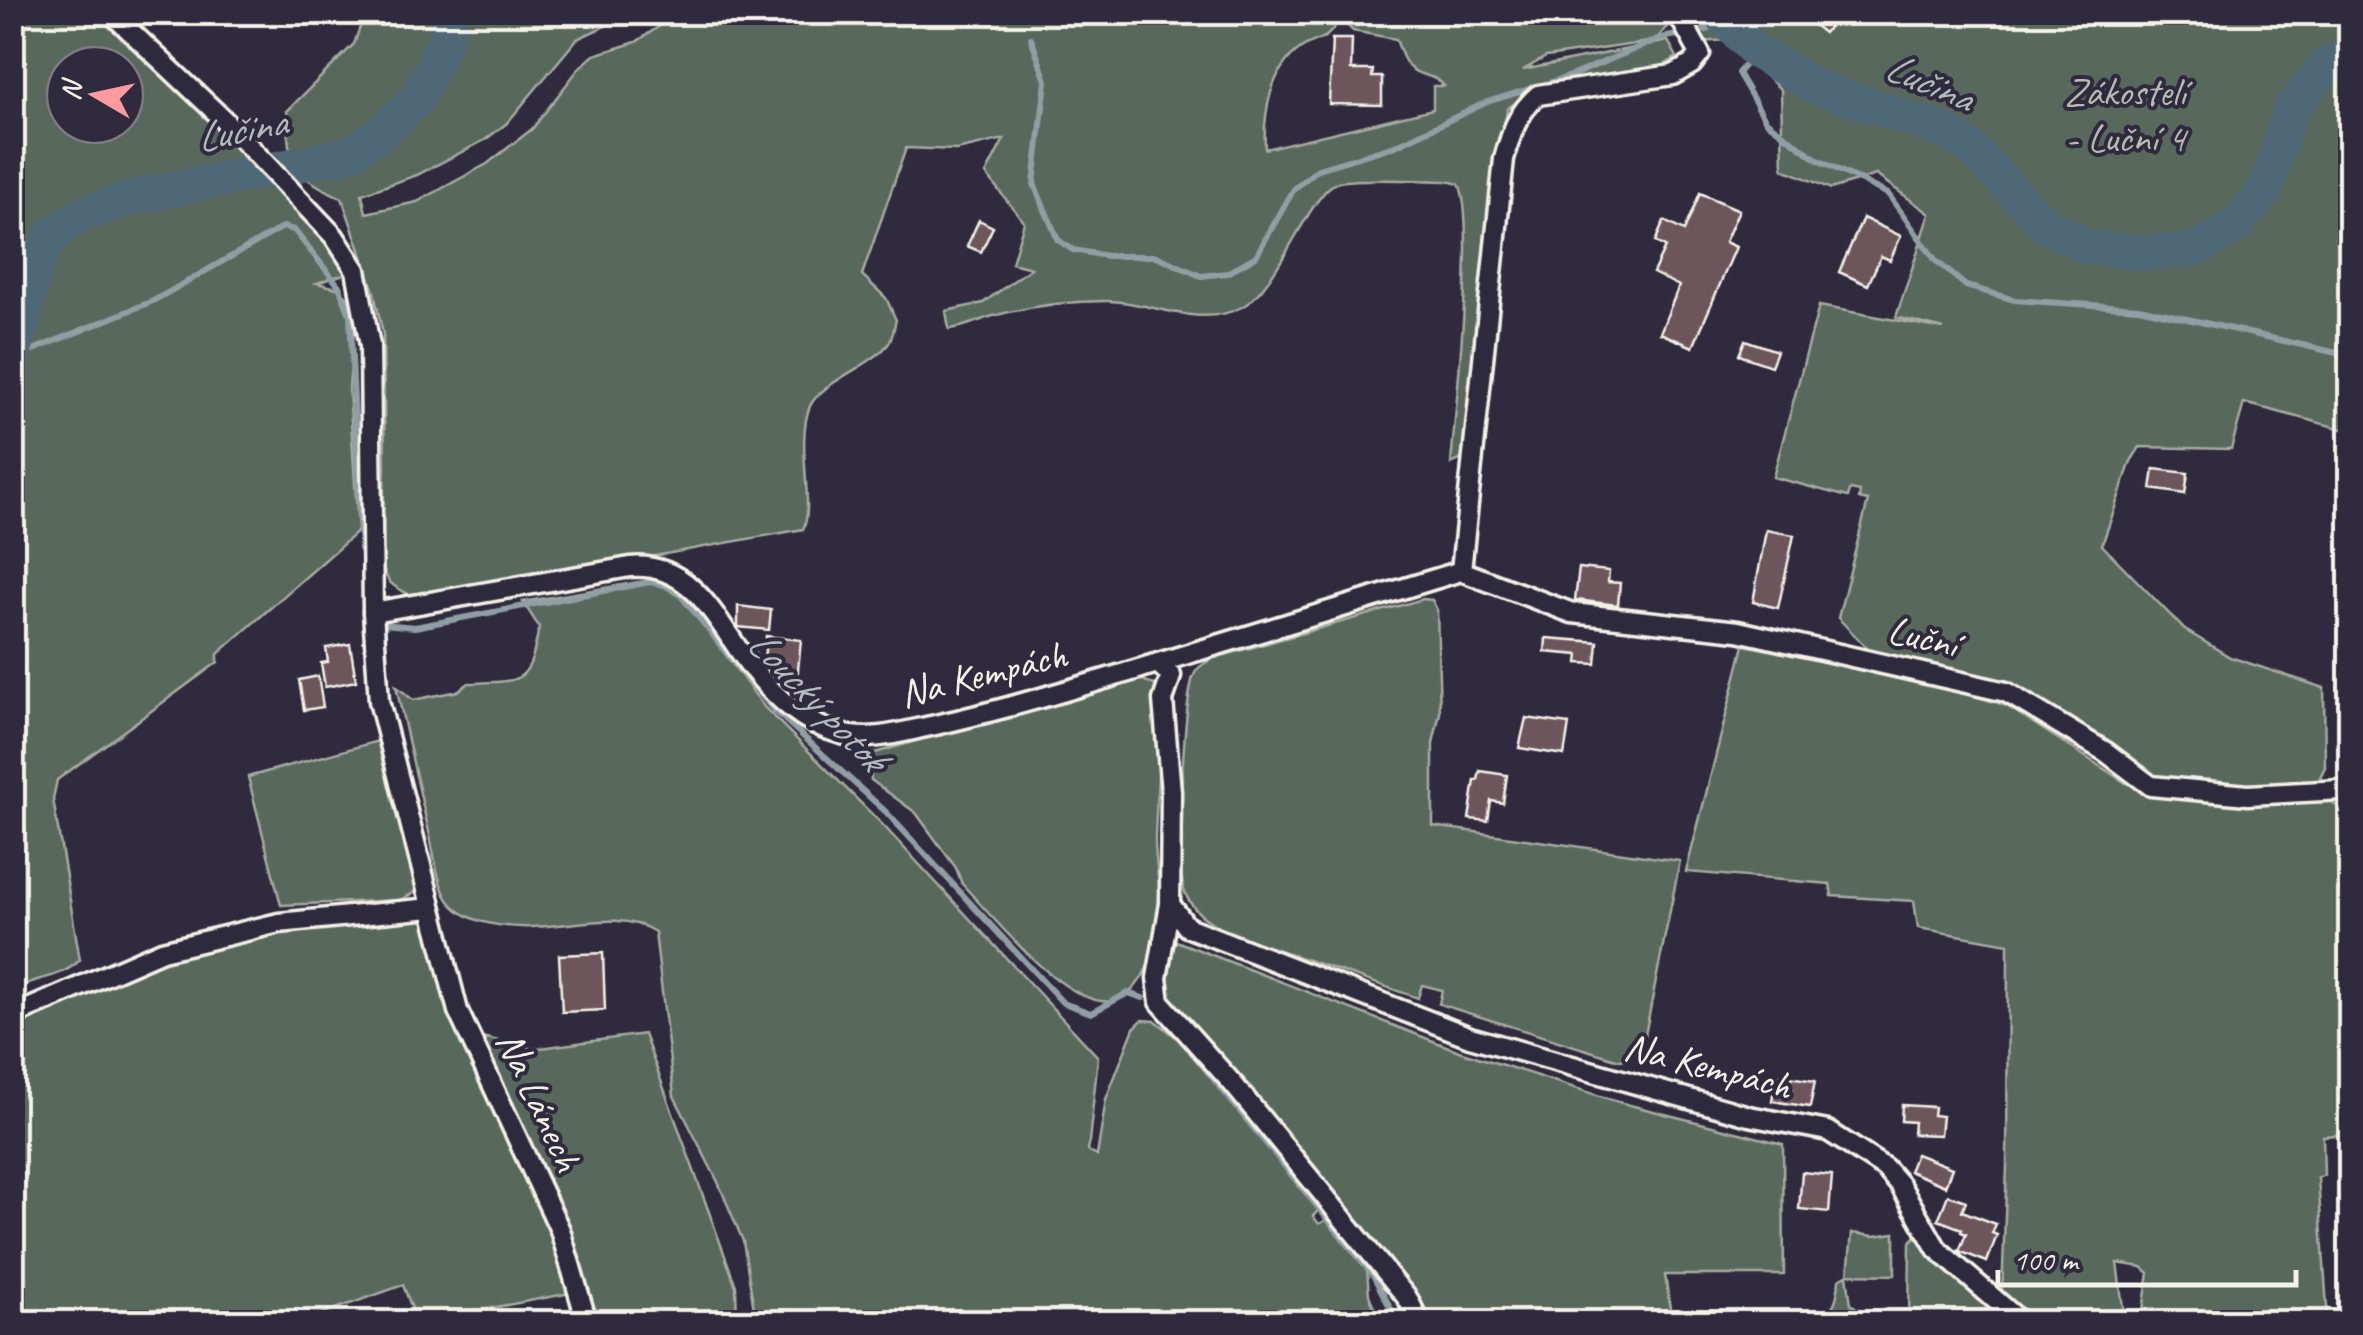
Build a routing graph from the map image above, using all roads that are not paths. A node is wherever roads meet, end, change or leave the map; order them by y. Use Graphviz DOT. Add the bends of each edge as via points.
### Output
graph roads {
  1 [pos="110,12"];
  2 [pos="1677,12"];
  3 [pos="1461,571"];
  4 [pos="373,612"];
  5 [pos="1158,663"];
  6 [pos="2350,786"];
  7 [pos="1170,904"];
  8 [pos="431,908"];
  9 [pos="12,1016"];
  10 [pos="587,1322"];
  11 [pos="1419,1322"];
  12 [pos="2022,1322"];
  1 -- 4 [label="street" via="288,187 356,270 370,346"];
  2 -- 3 [label="street" via="1700,54 1692,64 1673,75 1538,95 1514,124 1504,159"];
  3 -- 5 [label="street"];
  3 -- 6 [label="street, Luční" via="1572,612 1738,631 2006,692 2151,786 2248,796"];
  4 -- 5 [label="street, Na Kempách" via="630,567 667,570 710,607 772,692 815,725 844,736 878,737 992,713"];
  4 -- 8 [label="street, Na Lánech" via="379,702"];
  5 -- 7 [label="street" via="1171,676 1163,700"];
  7 -- 11 [label="street" via="1157,978 1160,1002 1330,1202"];
  7 -- 12 [label="street, Na Kempách" via="1187,927 1470,1036 1749,1116 1828,1131 1885,1168 1937,1249"];
  8 -- 9 [label="street" via="279,923 162,951"];
  8 -- 10 [label="street, Na Lánech" via="458,1011 560,1230"];
}
